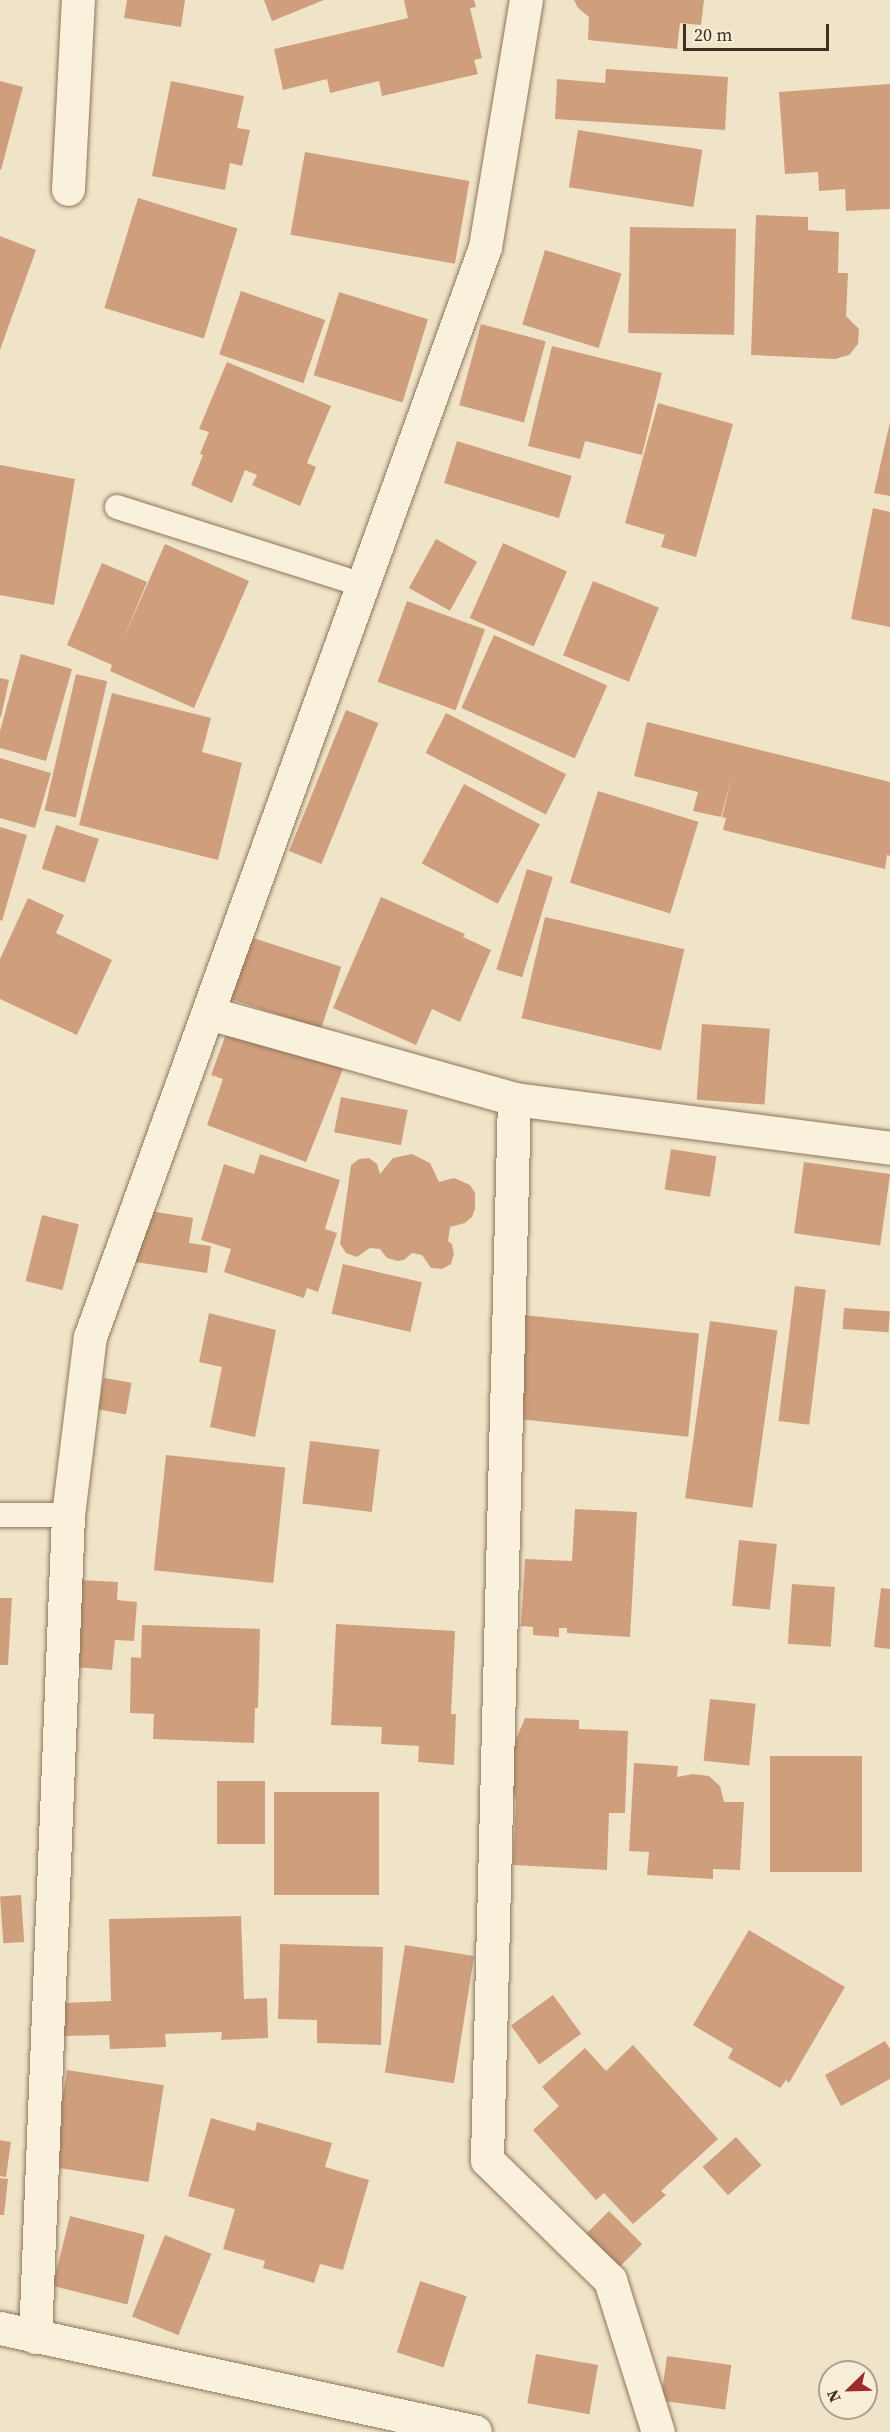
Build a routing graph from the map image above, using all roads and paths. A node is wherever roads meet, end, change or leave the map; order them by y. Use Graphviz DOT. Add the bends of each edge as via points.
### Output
graph roads {
  1 [pos="78,0"];
  2 [pos="526,0"];
  3 [pos="68,189"];
  4 [pos="117,507"];
  5 [pos="363,585"];
  6 [pos="209,1013"];
  7 [pos="514,1098"];
  8 [pos="890,1148"];
  9 [pos="0,1515"];
  10 [pos="68,1515"];
  11 [pos="0,2328"];
  12 [pos="35,2337"];
  13 [pos="476,2432"];
  14 [pos="658,2432"];
  1 -- 3 [label="street"];
  2 -- 5 [label="street" via="485,247"];
  4 -- 5 [label="lane"];
  5 -- 6 [label="street"];
  6 -- 7 [label="street"];
  6 -- 10 [label="street" via="90,1337"];
  7 -- 8 [label="street"];
  7 -- 14 [label="street" via="487,2160 609,2280"];
  9 -- 10 [label="lane"];
  10 -- 12 [label="street"];
  11 -- 12 [label="street"];
  12 -- 13 [label="street"];
}
